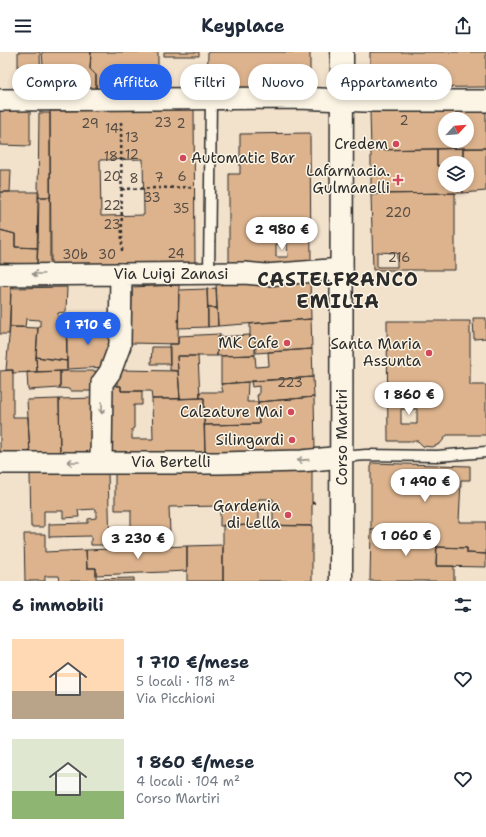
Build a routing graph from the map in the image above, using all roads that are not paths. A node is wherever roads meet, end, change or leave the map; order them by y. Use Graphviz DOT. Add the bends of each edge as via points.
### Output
graph roads {
  1 [pos="342,52"];
  2 [pos="342,64"];
  3 [pos="180,99"];
  4 [pos="240,99"];
  5 [pos="326,99"];
  6 [pos="0,100"];
  7 [pos="211,100"];
  8 [pos="342,100"];
  9 [pos="486,101"];
  10 [pos="342,269"];
  11 [pos="122,274"];
  12 [pos="209,274"];
  13 [pos="0,275"];
  14 [pos="486,452"];
  15 [pos="342,457"];
  16 [pos="101,462"];
  17 [pos="0,463"];
  18 [pos="341,581"];
  1 -- 2 [label="main road, Corso Martiri"];
  3 -- 6 [label="street"];
  4 -- 5 [label="street"];
  7 -- 12 [label="lane"];
  8 -- 9 [label="street"];
  8 -- 10 [label="main road, Corso Martiri"];
  10 -- 12 [label="street, Via Luigi Zanasi" via="266,275"];
  10 -- 15 [label="main road, Corso Martiri"];
  11 -- 12 [label="street, Via Luigi Zanasi"];
  11 -- 13 [label="street, Via Luigi Zanasi, one-way"];
  11 -- 16 [label="street, one-way" via="120,345 110,372 102,383"];
  14 -- 15 [label="lane" via="437,456"];
  15 -- 16 [label="street, Via Bertelli, one-way" via="302,461 219,463"];
  15 -- 18 [label="main road, Corso Martiri"];
  16 -- 17 [label="street, Via Bertelli, one-way"];
}
